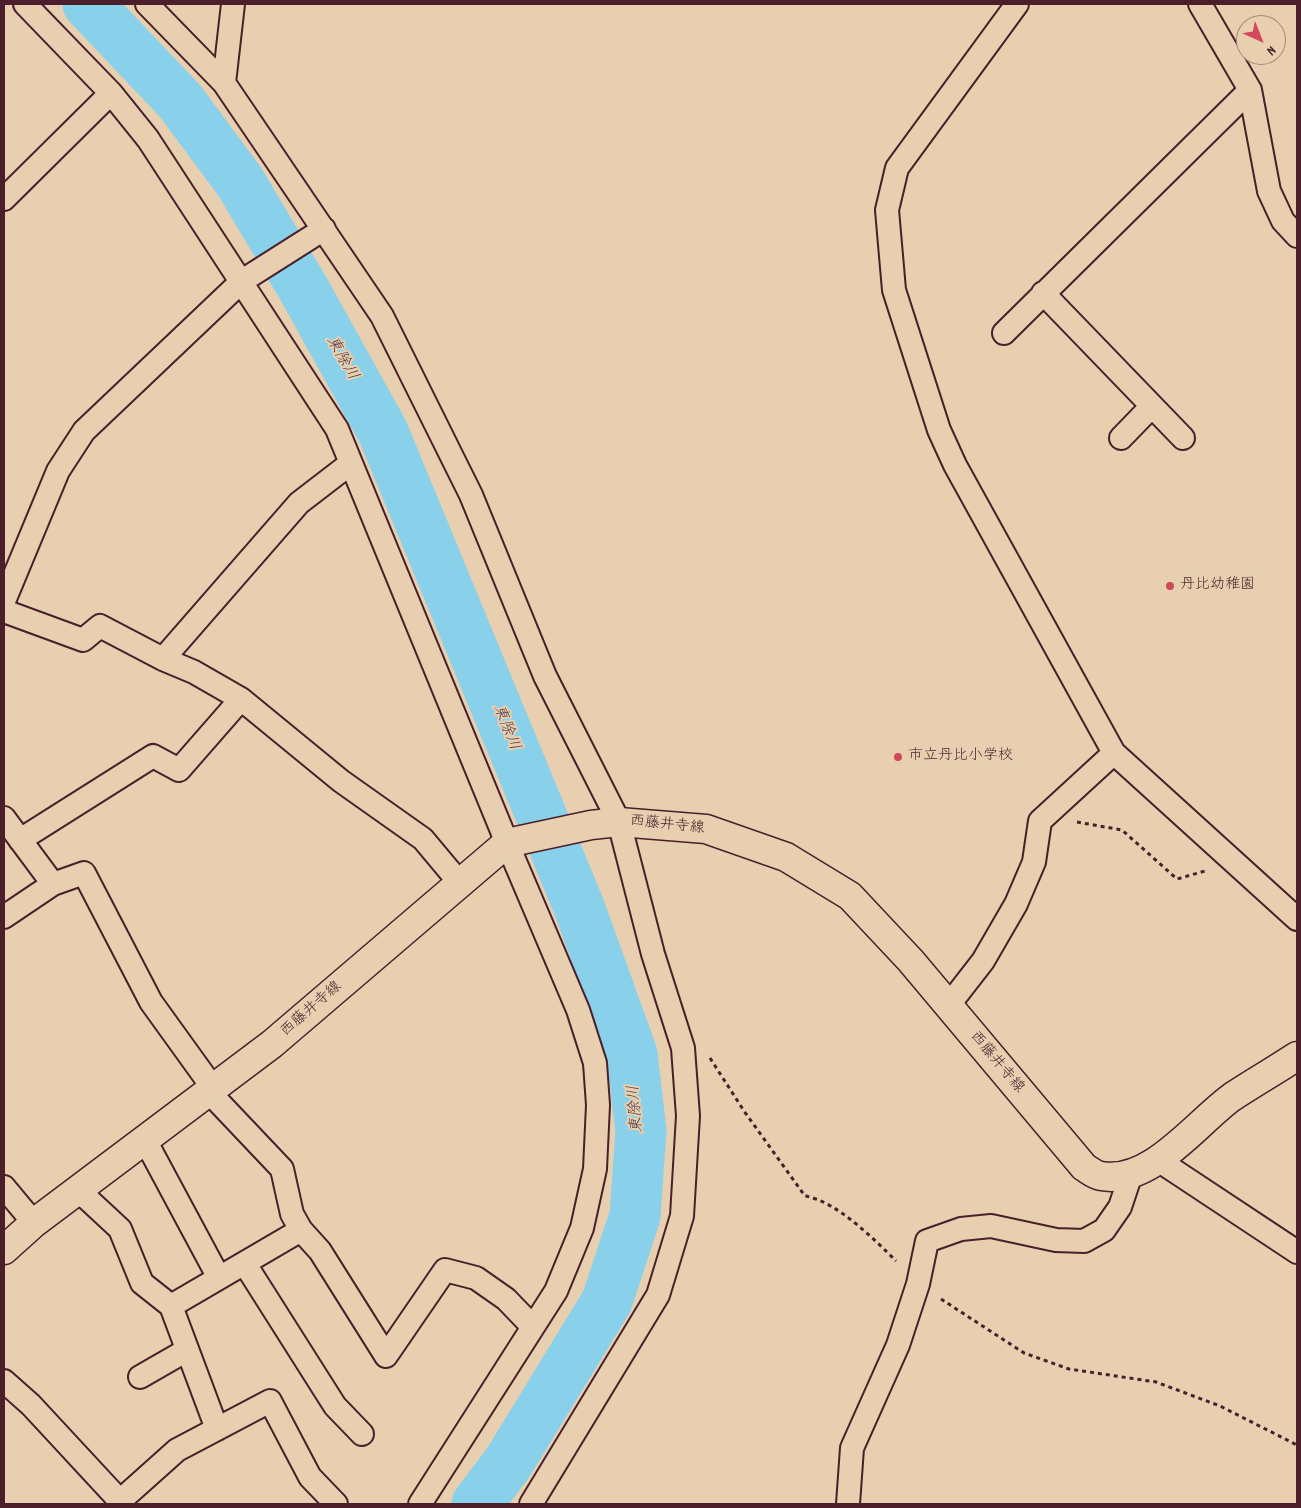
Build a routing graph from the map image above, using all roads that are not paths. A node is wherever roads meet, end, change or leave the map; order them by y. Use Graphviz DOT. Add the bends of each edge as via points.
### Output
graph roads {
  1 [pos="25,4"];
  2 [pos="147,4"];
  3 [pos="233,4"];
  4 [pos="1017,4"];
  5 [pos="1200,4"];
  6 [pos="224,83"];
  7 [pos="1250,90"];
  8 [pos="110,93"];
  9 [pos="7,188"];
  10 [pos="318,233"];
  11 [pos="1297,236"];
  12 [pos="242,281"];
  13 [pos="1043,293"];
  14 [pos="1004,333"];
  15 [pos="1152,406"];
  16 [pos="1121,438"];
  17 [pos="1183,438"];
  18 [pos="351,463"];
  19 [pos="4,601"];
  20 [pos="4,611"];
  21 [pos="163,659"];
  22 [pos="240,699"];
  23 [pos="1114,753"];
  24 [pos="4,818"];
  25 [pos="619,822"];
  26 [pos="20,840"];
  27 [pos="507,843"];
  28 [pos="459,882"];
  29 [pos="52,884"];
  30 [pos="4,917"];
  31 [pos="1297,919"];
  32 [pos="948,1006"];
  33 [pos="1297,1056"];
  34 [pos="211,1090"];
  35 [pos="144,1140"];
  36 [pos="1158,1160"];
  37 [pos="1131,1174"];
  38 [pos="4,1187"];
  39 [pos="78,1190"];
  40 [pos="34,1223"];
  41 [pos="301,1230"];
  42 [pos="4,1250"];
  43 [pos="1297,1252"];
  44 [pos="245,1264"];
  45 [pos="219,1278"];
  46 [pos="171,1306"];
  47 [pos="533,1327"];
  48 [pos="187,1350"];
  49 [pos="140,1377"];
  50 [pos="4,1381"];
  51 [pos="216,1429"];
  52 [pos="362,1434"];
  53 [pos="336,1504"];
  54 [pos="420,1504"];
  55 [pos="531,1504"];
  56 [pos="848,1504"];
  1 -- 8 [label="street"];
  2 -- 6 [label="street"];
  3 -- 6 [label="street"];
  4 -- 23 [label="street" via="897,168 887,210 894,290 940,430 955,465"];
  5 -- 7 [label="street"];
  6 -- 10 [label="street"];
  7 -- 11 [label="street" via="1269,191 1283,221"];
  7 -- 13 [label="street"];
  8 -- 9 [label="street"];
  8 -- 12 [label="street" via="148,139"];
  10 -- 12 [label="street"];
  10 -- 25 [label="street" via="382,316 471,495 545,676"];
  12 -- 18 [label="street" via="337,428"];
  12 -- 19 [label="street" via="84,431 58,471"];
  13 -- 14 [label="street"];
  13 -- 15 [label="street"];
  15 -- 16 [label="street"];
  15 -- 17 [label="street"];
  18 -- 21 [label="street" via="299,503"];
  18 -- 27 [label="street"];
  20 -- 21 [label="street" via="83,640 100,626"];
  21 -- 22 [label="street" via="194,672"];
  22 -- 26 [label="street" via="179,770 153,756"];
  22 -- 28 [label="street" via="341,781 424,839"];
  23 -- 31 [label="street"];
  23 -- 32 [label="street" via="1040,821 1034,862 1016,904 983,961"];
  24 -- 26 [label="street"];
  25 -- 27 [label="main road, 西藤井寺線"];
  25 -- 32 [label="main road, 西藤井寺線" via="706,829 786,857 850,896"];
  25 -- 55 [label="street" via="652,954 683,1048 688,1116 682,1216 658,1295"];
  26 -- 29 [label="street"];
  27 -- 28 [label="main road, 西藤井寺線"];
  27 -- 47 [label="street" via="578,1010 594,1063 598,1105 595,1169 582,1228 556,1291"];
  28 -- 34 [label="main road, 西藤井寺線" via="272,1044"];
  29 -- 30 [label="street"];
  29 -- 34 [label="street" via="84,873 151,1002"];
  32 -- 37 [label="main road, 西藤井寺線" via="1084,1166 1098,1175"];
  33 -- 36 [label="main road, 西藤井寺線" via="1231,1098"];
  34 -- 35 [label="main road, 西藤井寺線"];
  34 -- 41 [label="street" via="282,1169 292,1214"];
  35 -- 39 [label="main road, 西藤井寺線"];
  35 -- 45 [label="street"];
  36 -- 37 [label="main road, 西藤井寺線"];
  36 -- 43 [label="street"];
  37 -- 56 [label="street" via="1120,1207 1104,1230 1084,1240 1056,1240 991,1226 961,1229 927,1241 918,1284 898,1345 852,1448"];
  38 -- 40 [label="street"];
  39 -- 40 [label="main road, 西藤井寺線"];
  39 -- 46 [label="street" via="120,1229 142,1283"];
  40 -- 42 [label="main road, 西藤井寺線"];
  41 -- 44 [label="street"];
  41 -- 47 [label="street" via="320,1251 386,1356 445,1270 476,1278 506,1299"];
  44 -- 45 [label="street"];
  44 -- 52 [label="street" via="335,1406"];
  45 -- 46 [label="street"];
  46 -- 48 [label="street"];
  47 -- 54 [label="street"];
  48 -- 49 [label="street"];
  48 -- 51 [label="street"];
  50 -- 51 [label="street" via="120,1501 177,1450"];
  51 -- 53 [label="street" via="270,1401 310,1477"];
}
